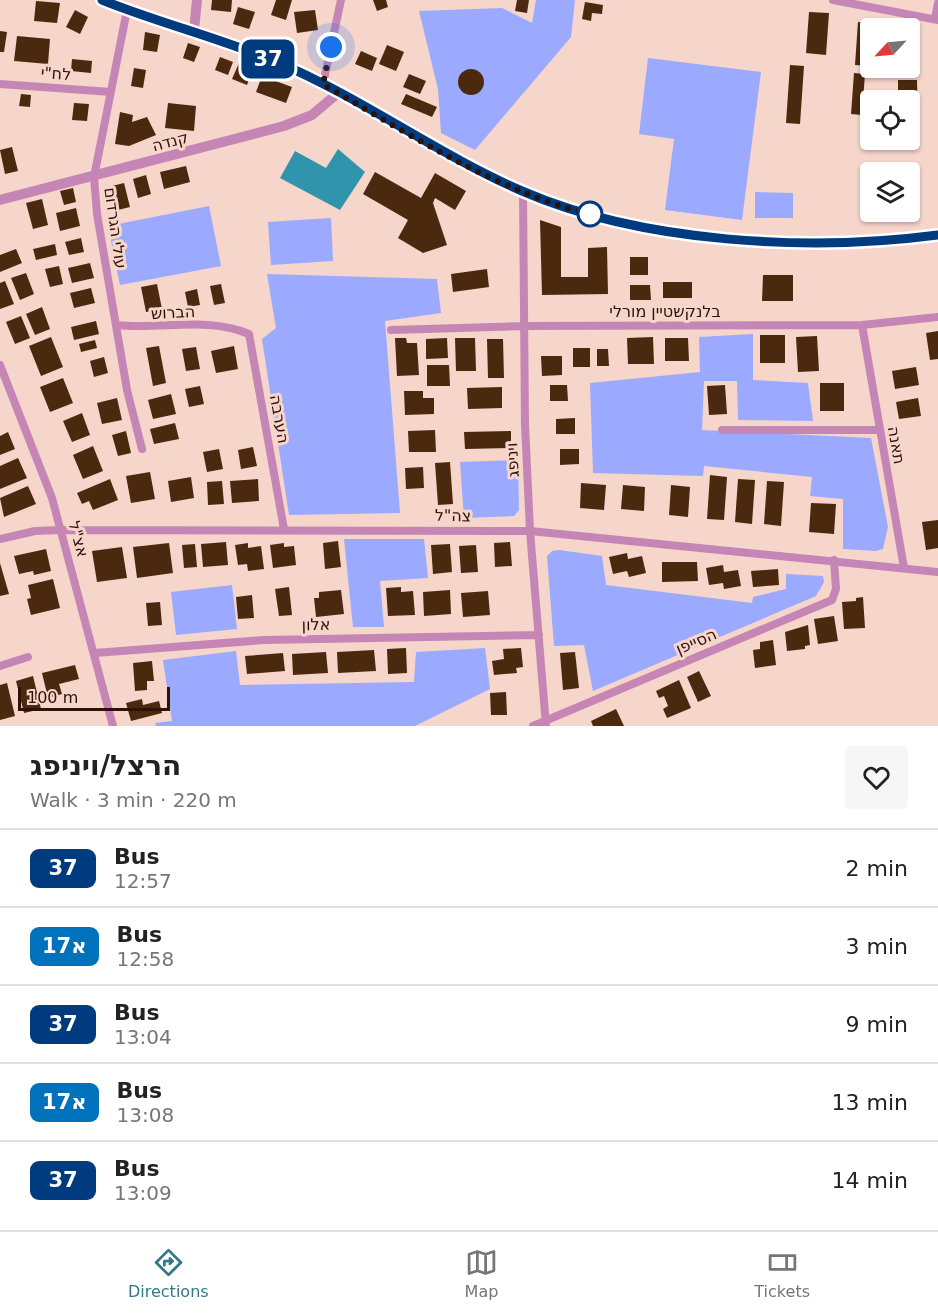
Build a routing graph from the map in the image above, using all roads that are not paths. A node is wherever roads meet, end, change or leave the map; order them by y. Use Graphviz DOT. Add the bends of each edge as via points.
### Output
graph roads {
  1 [pos="102,0"];
  2 [pos="197,0"];
  3 [pos="341,0"];
  4 [pos="833,0"];
  5 [pos="938,3"];
  6 [pos="127,10"];
  7 [pos="937,20"];
  8 [pos="194,30"];
  9 [pos="0,84"];
  10 [pos="323,84"];
  11 [pos="111,92"];
  12 [pos="338,93"];
  13 [pos="94,177"];
  14 [pos="523,192"];
  15 [pos="0,200"];
  16 [pos="938,236"];
  17 [pos="938,317"];
  18 [pos="117,325"];
  19 [pos="523,326"];
  20 [pos="862,326"];
  21 [pos="231,327"];
  22 [pos="391,330"];
  23 [pos="0,364"];
  24 [pos="722,430"];
  25 [pos="879,430"];
  26 [pos="142,449"];
  27 [pos="284,529"];
  28 [pos="61,530"];
  29 [pos="530,531"];
  30 [pos="0,539"];
  31 [pos="834,560"];
  32 [pos="904,568"];
  33 [pos="938,572"];
  34 [pos="539,635"];
  35 [pos="95,653"];
  36 [pos="28,657"];
  37 [pos="0,666"];
  38 [pos="546,723"];
  39 [pos="113,726"];
  40 [pos="533,726"];
  1 -- 6 [label="street"];
  2 -- 8 [label="street"];
  3 -- 10 [label="street"];
  4 -- 7 [label="street"];
  5 -- 7 [label="street"];
  6 -- 8 [label="street"];
  6 -- 11 [label="street, עולי הגרדום"];
  8 -- 10 [label="street"];
  9 -- 11 [label="street, לח\"י"];
  10 -- 12 [label="street"];
  11 -- 13 [label="street, עולי הגרדום"];
  12 -- 13 [label="street, קנדה" via="312,115 284,126"];
  12 -- 14 [label="street"];
  13 -- 15 [label="street, קנדה"];
  13 -- 18 [label="street, עולי הגרדום"];
  14 -- 16 [label="street" via="592,215 659,230 748,240 873,241"];
  14 -- 19 [label="street, ויניפג"];
  17 -- 20 [label="street, בלנקשטיין מורלי"];
  18 -- 21 [label="street, הברוש"];
  18 -- 26 [label="street, עולי הגרדום" via="127,390"];
  19 -- 20 [label="street, בלנקשטיין מורלי"];
  19 -- 22 [label="street, בלנקשטיין מורלי"];
  19 -- 29 [label="street, ויניפג"];
  20 -- 25 [label="street, תאנה"];
  21 -- 27 [label="street, הערבה" via="249,334"];
  23 -- 28 [label="street, אצ\"ל"];
  24 -- 25 [label="street"];
  25 -- 32 [label="street, תאנה"];
  27 -- 28 [label="street, צה\"ל"];
  27 -- 29 [label="street, צה\"ל"];
  28 -- 30 [label="street, צה\"ל"];
  28 -- 35 [label="street, אצ\"ל"];
  29 -- 31 [label="street, צה\"ל"];
  29 -- 34 [label="street, ויניפג"];
  31 -- 32 [label="street, צה\"ל"];
  31 -- 38 [label="street, הסייפן" via="836,589 832,600"];
  32 -- 33 [label="street, צה\"ל"];
  34 -- 35 [label="street, אלון" via="264,640"];
  34 -- 38 [label="street, ויניפג"];
  35 -- 39 [label="street, אצ\"ל"];
  36 -- 37 [label="street"];
  38 -- 40 [label="street, הסייפן"];
}
